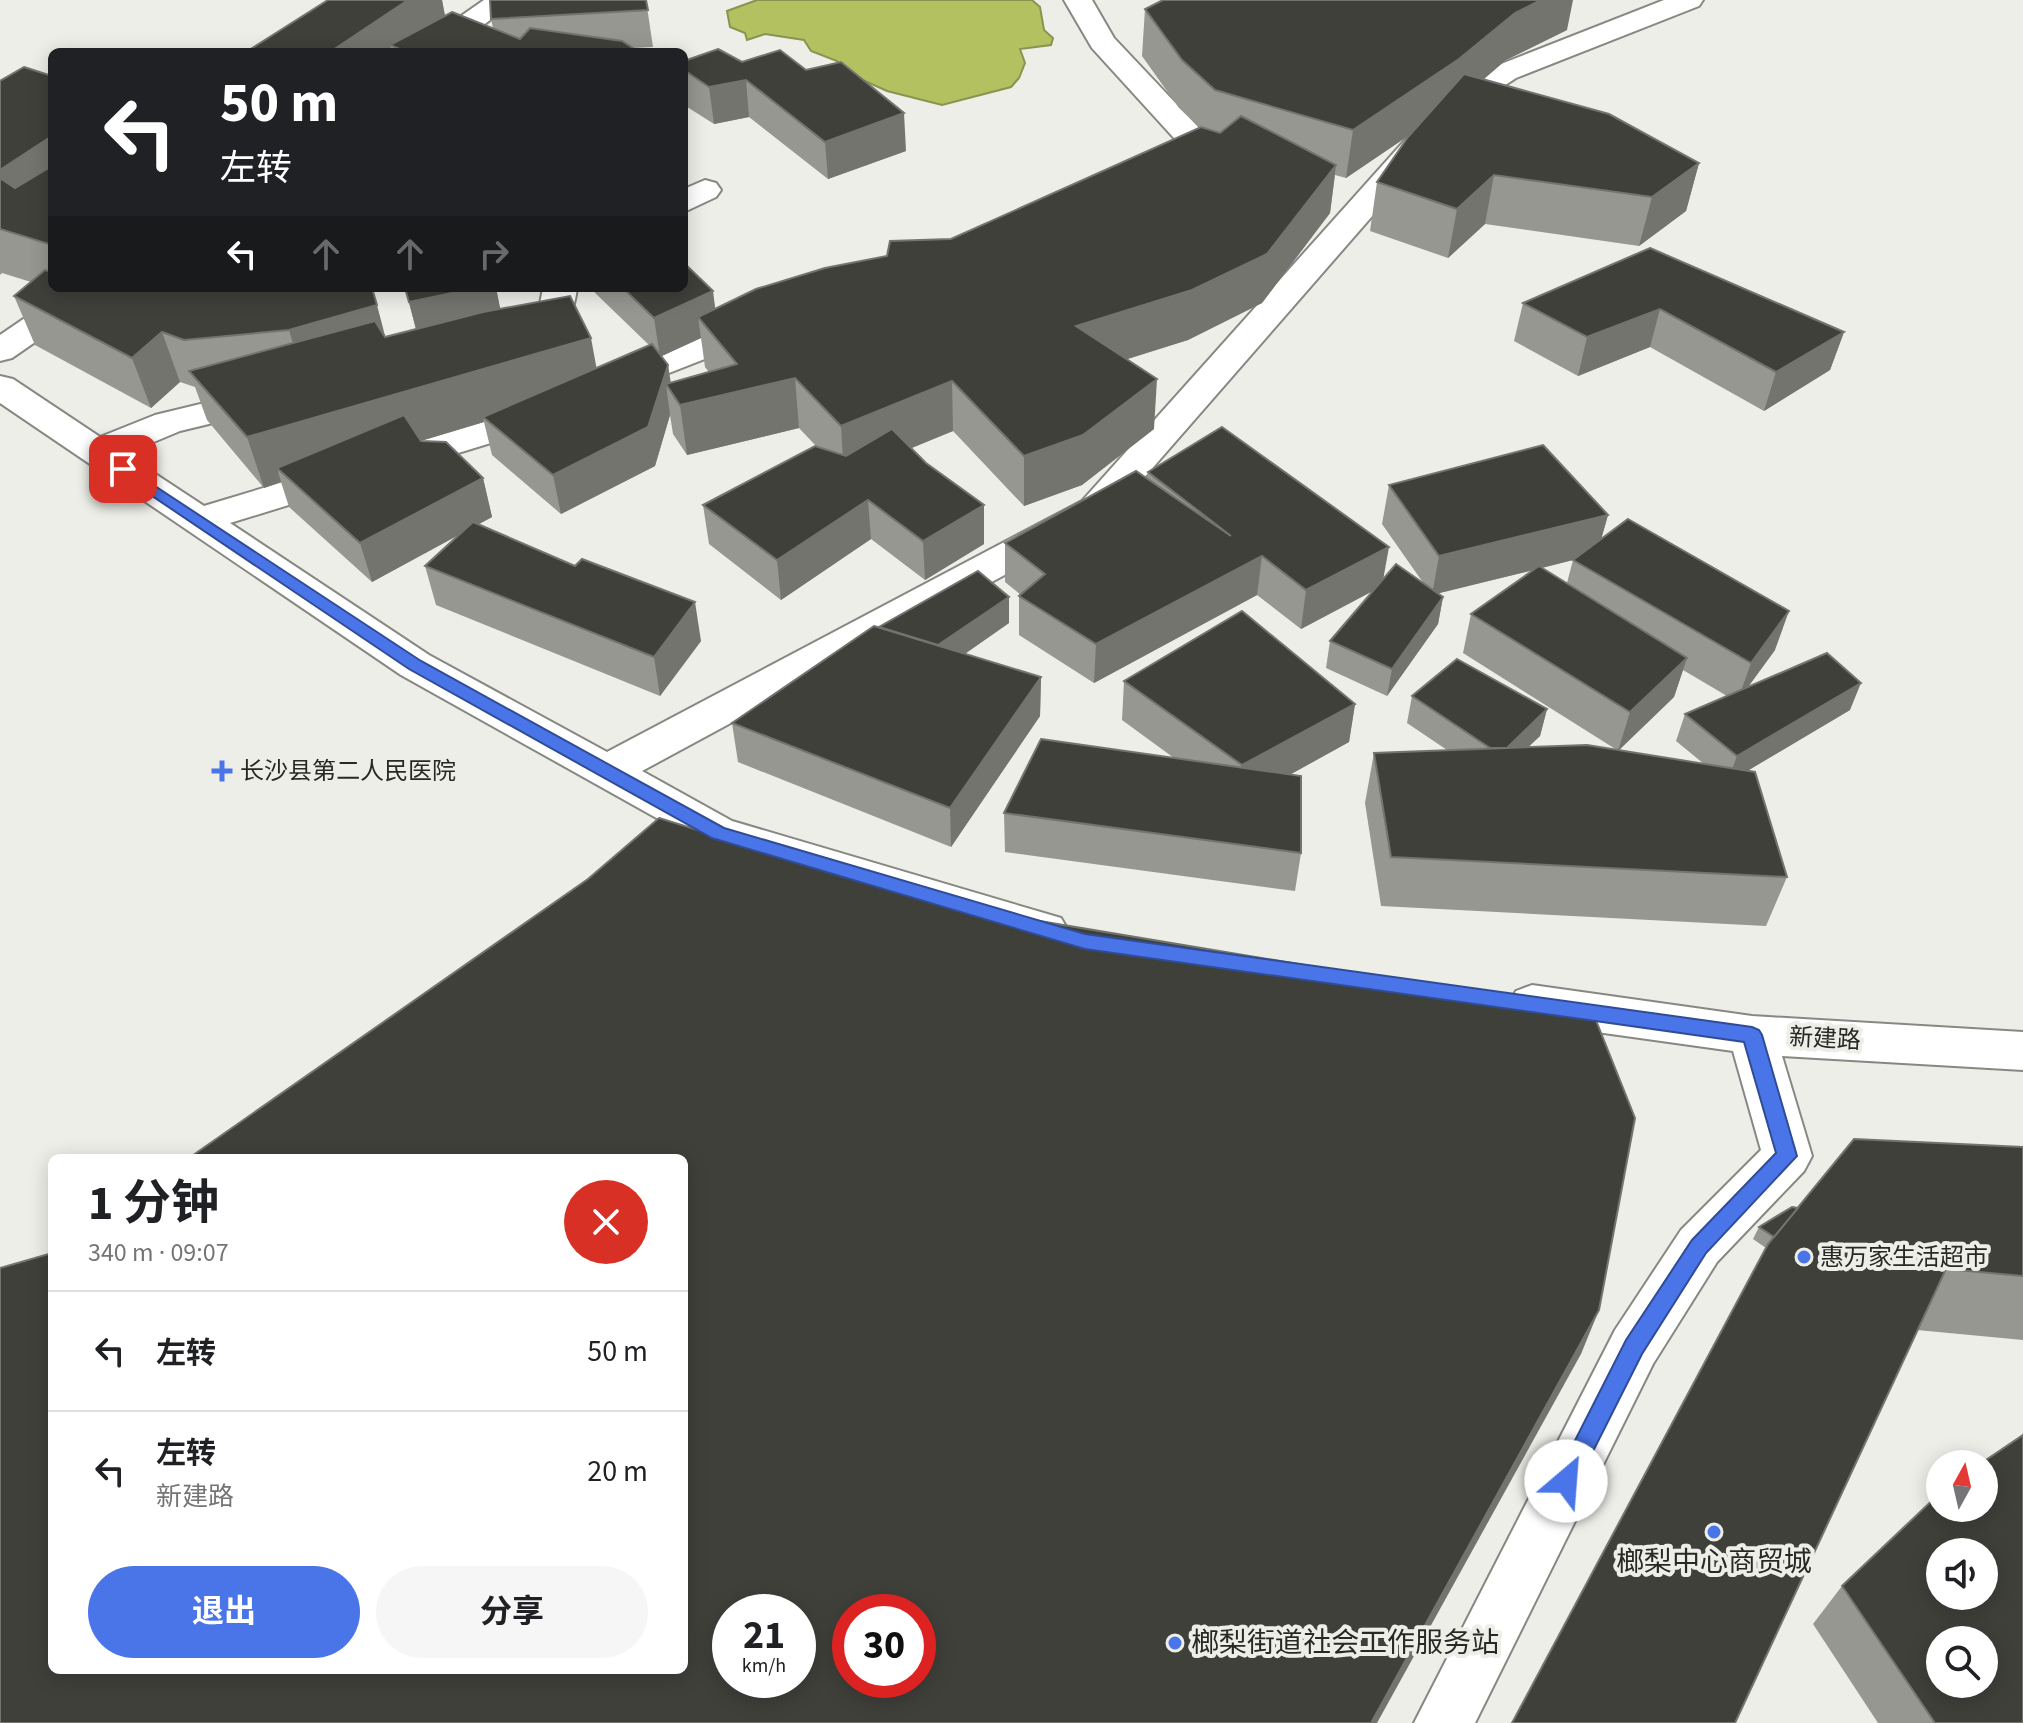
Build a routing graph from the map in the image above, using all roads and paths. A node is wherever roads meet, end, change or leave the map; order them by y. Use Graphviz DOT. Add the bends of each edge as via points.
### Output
graph roads {
  1 [pos="503,0"];
  2 [pos="1078,0"];
  3 [pos="1689,0"];
  4 [pos="434,48"];
  5 [pos="1264,175"];
  6 [pos="85,292"];
  7 [pos="559,292"];
  8 [pos="792,313"];
  9 [pos="488,346"];
  10 [pos="0,351"];
  11 [pos="0,387"];
  12 [pos="301,391"];
  13 [pos="97,452"];
  14 [pos="200,520"];
  15 [pos="607,771"];
  16 [pos="1085,941"];
  17 [pos="1488,998"];
  18 [pos="1752,1035"];
  19 [pos="2023,1051"];
  20 [pos="1444,1723"];
  1 -- 4 [label="street"];
  2 -- 5 [label="street" via="1124,46 1191,158"];
  3 -- 15 [label="street" via="1506,72 1451,107 1345,206 1095,510"];
  6 -- 10 [label="street"];
  7 -- 9 [label="street" via="555,322 544,333"];
  8 -- 14 [label="street" via="481,434"];
  11 -- 13 [label="street"];
  12 -- 13 [label="street" via="168,423"];
  13 -- 14 [label="street"];
  14 -- 15 [label="street" via="415,665"];
  15 -- 16 [label="street" via="718,833"];
  17 -- 18 [label="street, 新建路"];
  18 -- 19 [label="street, 新建路"];
  18 -- 20 [label="street" via="1787,1156 1699,1246 1634,1347"];
}
